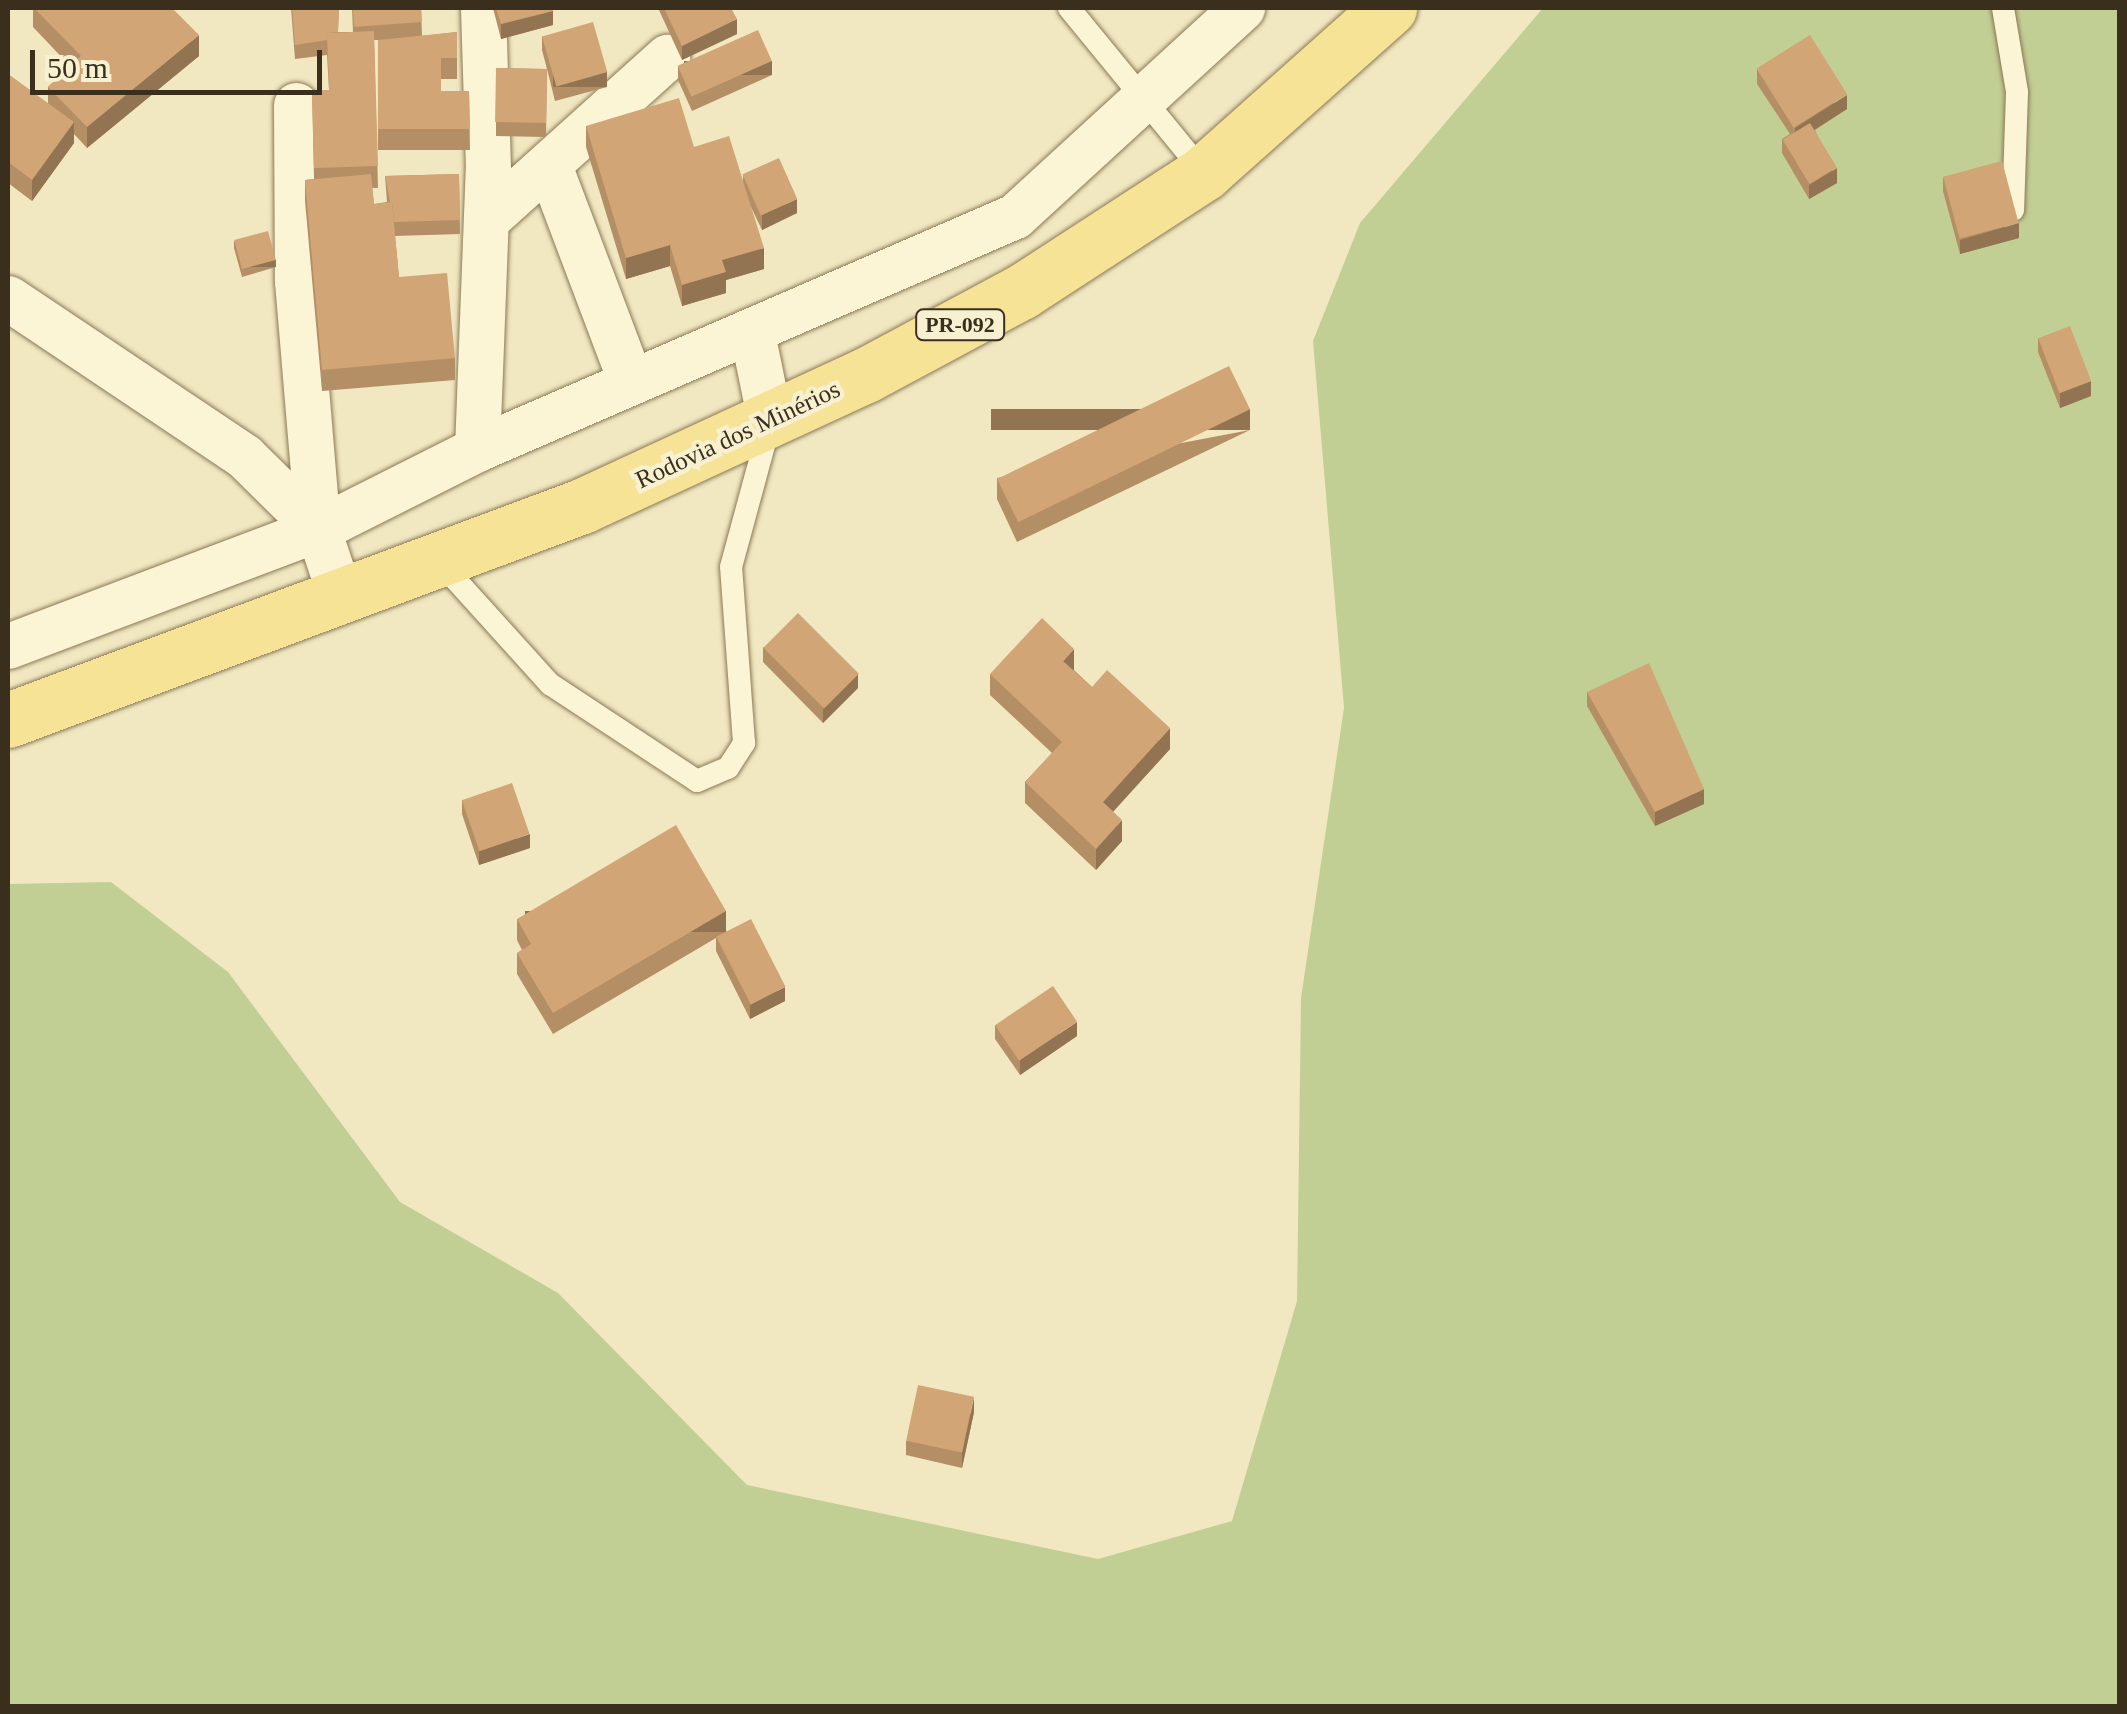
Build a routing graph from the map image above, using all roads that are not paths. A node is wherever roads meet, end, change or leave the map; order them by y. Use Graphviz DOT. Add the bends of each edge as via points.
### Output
graph roads {
  1 [pos="482,8"];
  2 [pos="1069,8"];
  3 [pos="1242,8"];
  4 [pos="1390,8"];
  5 [pos="2003,8"];
  6 [pos="667,57"];
  7 [pos="296,104"];
  8 [pos="1141,105"];
  9 [pos="550,168"];
  10 [pos="1204,173"];
  11 [pos="2012,210"];
  12 [pos="486,220"];
  13 [pos="988,230"];
  14 [pos="1022,292"];
  15 [pos="8,298"];
  16 [pos="752,333"];
  17 [pos="631,382"];
  18 [pos="770,421"];
  19 [pos="478,450"];
  20 [pos="318,529"];
  21 [pos="435,556"];
  22 [pos="339,593"];
  23 [pos="8,646"];
  24 [pos="8,720"];
  1 -- 12 [label="street"];
  2 -- 8 [label="lane"];
  3 -- 8 [label="street"];
  4 -- 10 [label="main road, Rodovia dos Minérios / PR-092"];
  5 -- 11 [label="lane" via="2016,92"];
  6 -- 9 [label="street"];
  7 -- 20 [label="street" via="297,281"];
  8 -- 10 [label="lane"];
  8 -- 13 [label="street" via="1076,169"];
  9 -- 12 [label="street"];
  9 -- 17 [label="street"];
  10 -- 14 [label="main road, Rodovia dos Minérios / PR-092"];
  12 -- 19 [label="street"];
  13 -- 14 [label="street"];
  13 -- 16 [label="street"];
  14 -- 18 [label="main road, Rodovia dos Minérios / PR-092"];
  15 -- 20 [label="street" via="244,456"];
  16 -- 17 [label="street"];
  16 -- 18 [label="street"];
  17 -- 19 [label="street"];
  18 -- 21 [label="main road, Rodovia dos Minérios / PR-092" via="582,506"];
  18 -- 21 [label="lane" via="731,566 744,743 728,768 697,780 550,684"];
  19 -- 20 [label="street"];
  20 -- 22 [label="street"];
  20 -- 23 [label="street"];
  21 -- 22 [label="main road, Rodovia dos Minérios / PR-092"];
  22 -- 24 [label="main road, Rodovia dos Minérios / PR-092"];
}
